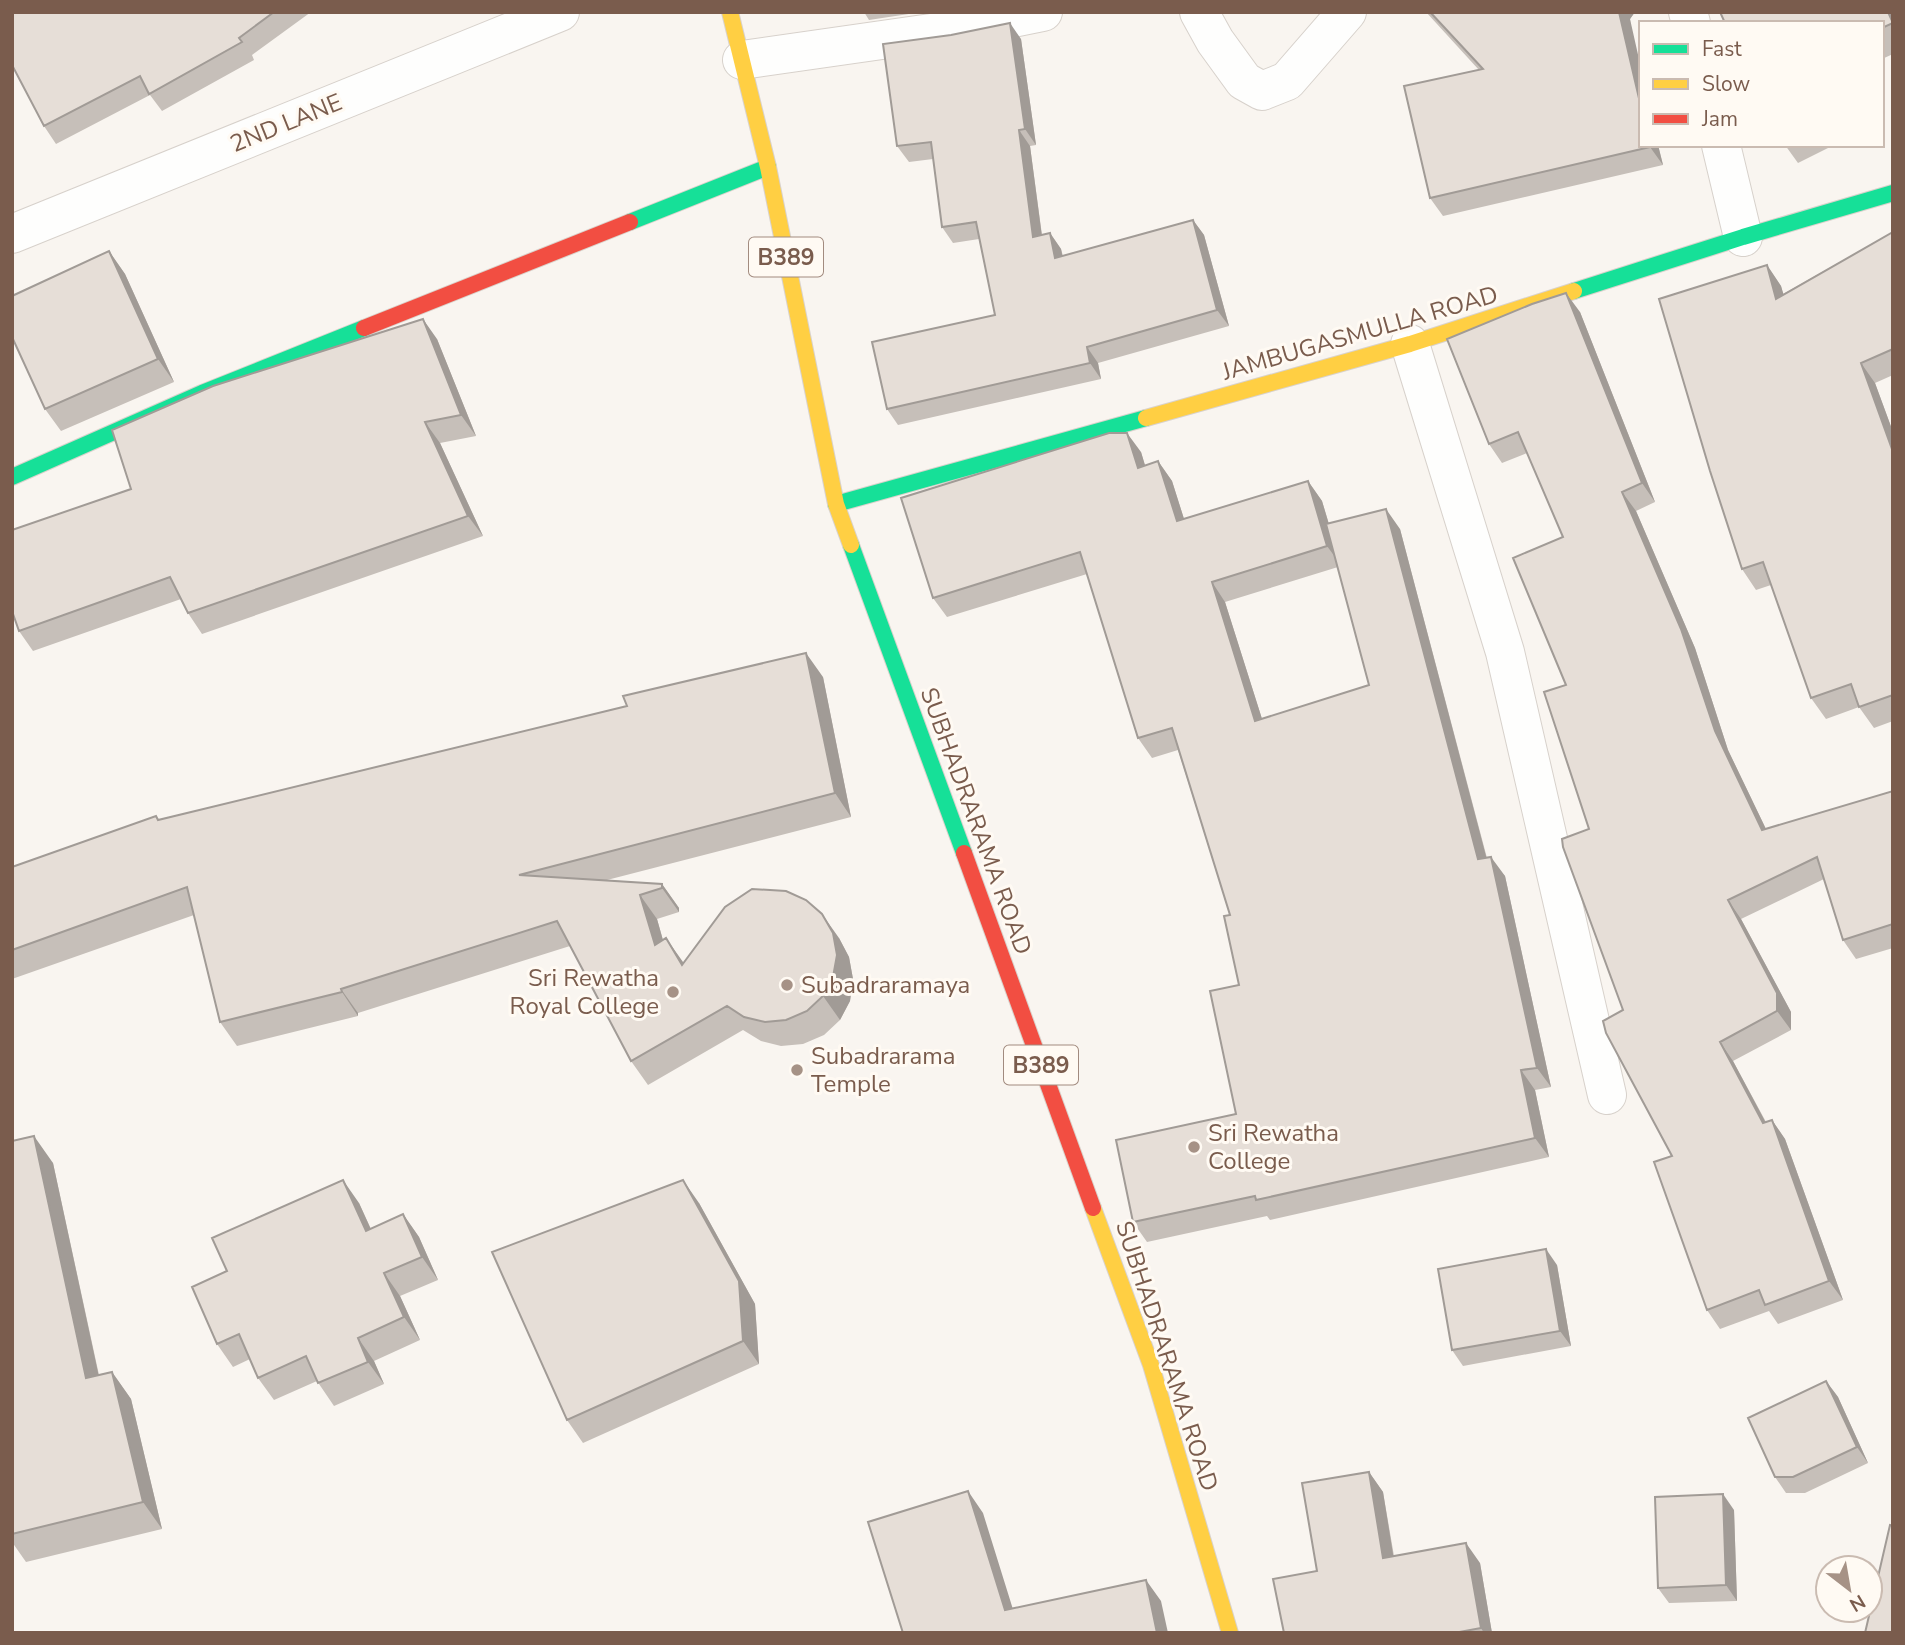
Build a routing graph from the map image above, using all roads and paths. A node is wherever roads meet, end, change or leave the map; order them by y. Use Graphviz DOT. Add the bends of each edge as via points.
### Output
graph roads {
  1 [pos="560,12"];
  2 [pos="730,12"];
  3 [pos="1043,12"];
  4 [pos="1199,12"];
  5 [pos="1347,12"];
  6 [pos="742,60"];
  7 [pos="1721,147"];
  8 [pos="768,167"];
  9 [pos="1893,193"];
  10 [pos="12,234"];
  11 [pos="1743,237"];
  12 [pos="1410,344"];
  13 [pos="12,477"];
  14 [pos="836,504"];
  15 [pos="1607,1095"];
  16 [pos="1230,1633"];
  1 -- 10 [label="street, 2ND LANE"];
  2 -- 6 [label="street, SUBHADRARAMA ROAD / B389"];
  3 -- 6 [label="street" via="959,29"];
  4 -- 5 [label="street" via="1244,81 1262,91 1287,80"];
  6 -- 8 [label="street, SUBHADRARAMA ROAD / B389"];
  7 -- 11 [label="street"];
  8 -- 13 [label="street" via="202,393"];
  8 -- 14 [label="street, SUBHADRARAMA ROAD / B389"];
  9 -- 11 [label="street, JAMBUGASMULLA ROAD"];
  11 -- 12 [label="street, JAMBUGASMULLA ROAD"];
  12 -- 14 [label="street, JAMBUGASMULLA ROAD"];
  12 -- 15 [label="street" via="1505,652"];
  14 -- 16 [label="street, SUBHADRARAMA ROAD / B389" via="1151,1365"];
}
